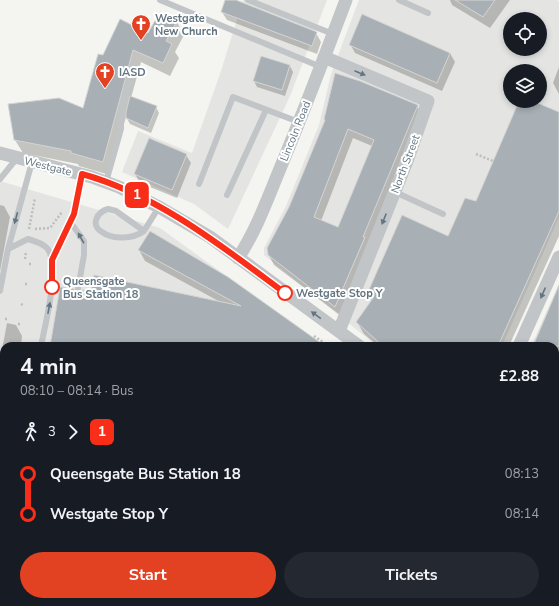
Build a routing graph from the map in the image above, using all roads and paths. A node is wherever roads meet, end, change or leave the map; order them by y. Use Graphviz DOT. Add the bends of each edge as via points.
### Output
graph roads {
  1 [pos="160,0"];
  2 [pos="248,0"];
  3 [pos="346,0"];
  4 [pos="399,0"];
  5 [pos="428,13"];
  6 [pos="333,34"];
  7 [pos="323,62"];
  8 [pos="133,68"];
  9 [pos="266,110"];
  10 [pos="299,122"];
  11 [pos="0,153"];
  12 [pos="476,154"];
  13 [pos="17,158"];
  14 [pos="493,161"];
  15 [pos="32,162"];
  16 [pos="82,174"];
  17 [pos="0,179"];
  18 [pos="106,182"];
  19 [pos="199,184"];
  20 [pos="395,192"];
  21 [pos="36,194"];
  22 [pos="227,195"];
  23 [pos="160,207"];
  24 [pos="62,211"];
  25 [pos="443,214"];
  26 [pos="71,223"];
  27 [pos="144,231"];
  28 [pos="8,249"];
  29 [pos="559,257"];
  30 [pos="238,258"];
  31 [pos="52,260"];
  32 [pos="78,289"];
  33 [pos="0,291"];
  34 [pos="339,331"];
  35 [pos="314,336"];
  36 [pos="42,342"];
  37 [pos="323,342"];
  38 [pos="354,342"];
  39 [pos="521,342"];
  1 -- 7 [label="lane"];
  2 -- 6 [label="lane"];
  3 -- 6 [label="street, Lincoln Road"];
  4 -- 5 [label="lane"];
  6 -- 7 [label="street, Lincoln Road"];
  7 -- 10 [label="street, Lincoln Road"];
  7 -- 20 [label="street, North Street, one-way" via="428,101"];
  8 -- 18 [label="lane" via="121,112 121,129"];
  9 -- 10 [label="lane"];
  9 -- 19 [label="lane" via="233,97"];
  9 -- 22 [label="lane"];
  10 -- 30 [label="street, Lincoln Road" via="256,224"];
  11 -- 13 [label="street, Westgate"];
  12 -- 14 [label="path"];
  13 -- 15 [label="street, Westgate"];
  13 -- 17 [label="lane"];
  15 -- 16 [label="street, Westgate"];
  15 -- 28 [label="lane, one-way"];
  16 -- 18 [label="street, Westgate"];
  16 -- 26 [label="lane"];
  18 -- 23 [label="street, Westgate"];
  20 -- 25 [label="lane"];
  20 -- 34 [label="street, North Street, one-way"];
  21 -- 24 [label="path" via="29,230 50,228"];
  23 -- 27 [label="lane"];
  23 -- 30 [label="street, Westgate"];
  26 -- 31 [label="lane"];
  32 -- 26 [label="lane, one-way" via="84,241"];
  27 -- 27 [label="lane" via="130,238 107,234 97,228 96,219 100,212 108,209"];
  28 -- 31 [label="lane" via="28,239 42,244"];
  28 -- 33 [label="lane"];
  29 -- 39 [label="street, one-way"];
  34 -- 30 [label="street, Westgate, one-way"];
  36 -- 31 [label="lane, one-way" via="53,285"];
  34 -- 38 [label="street, Westgate"];
  35 -- 37 [label="path"];
}
